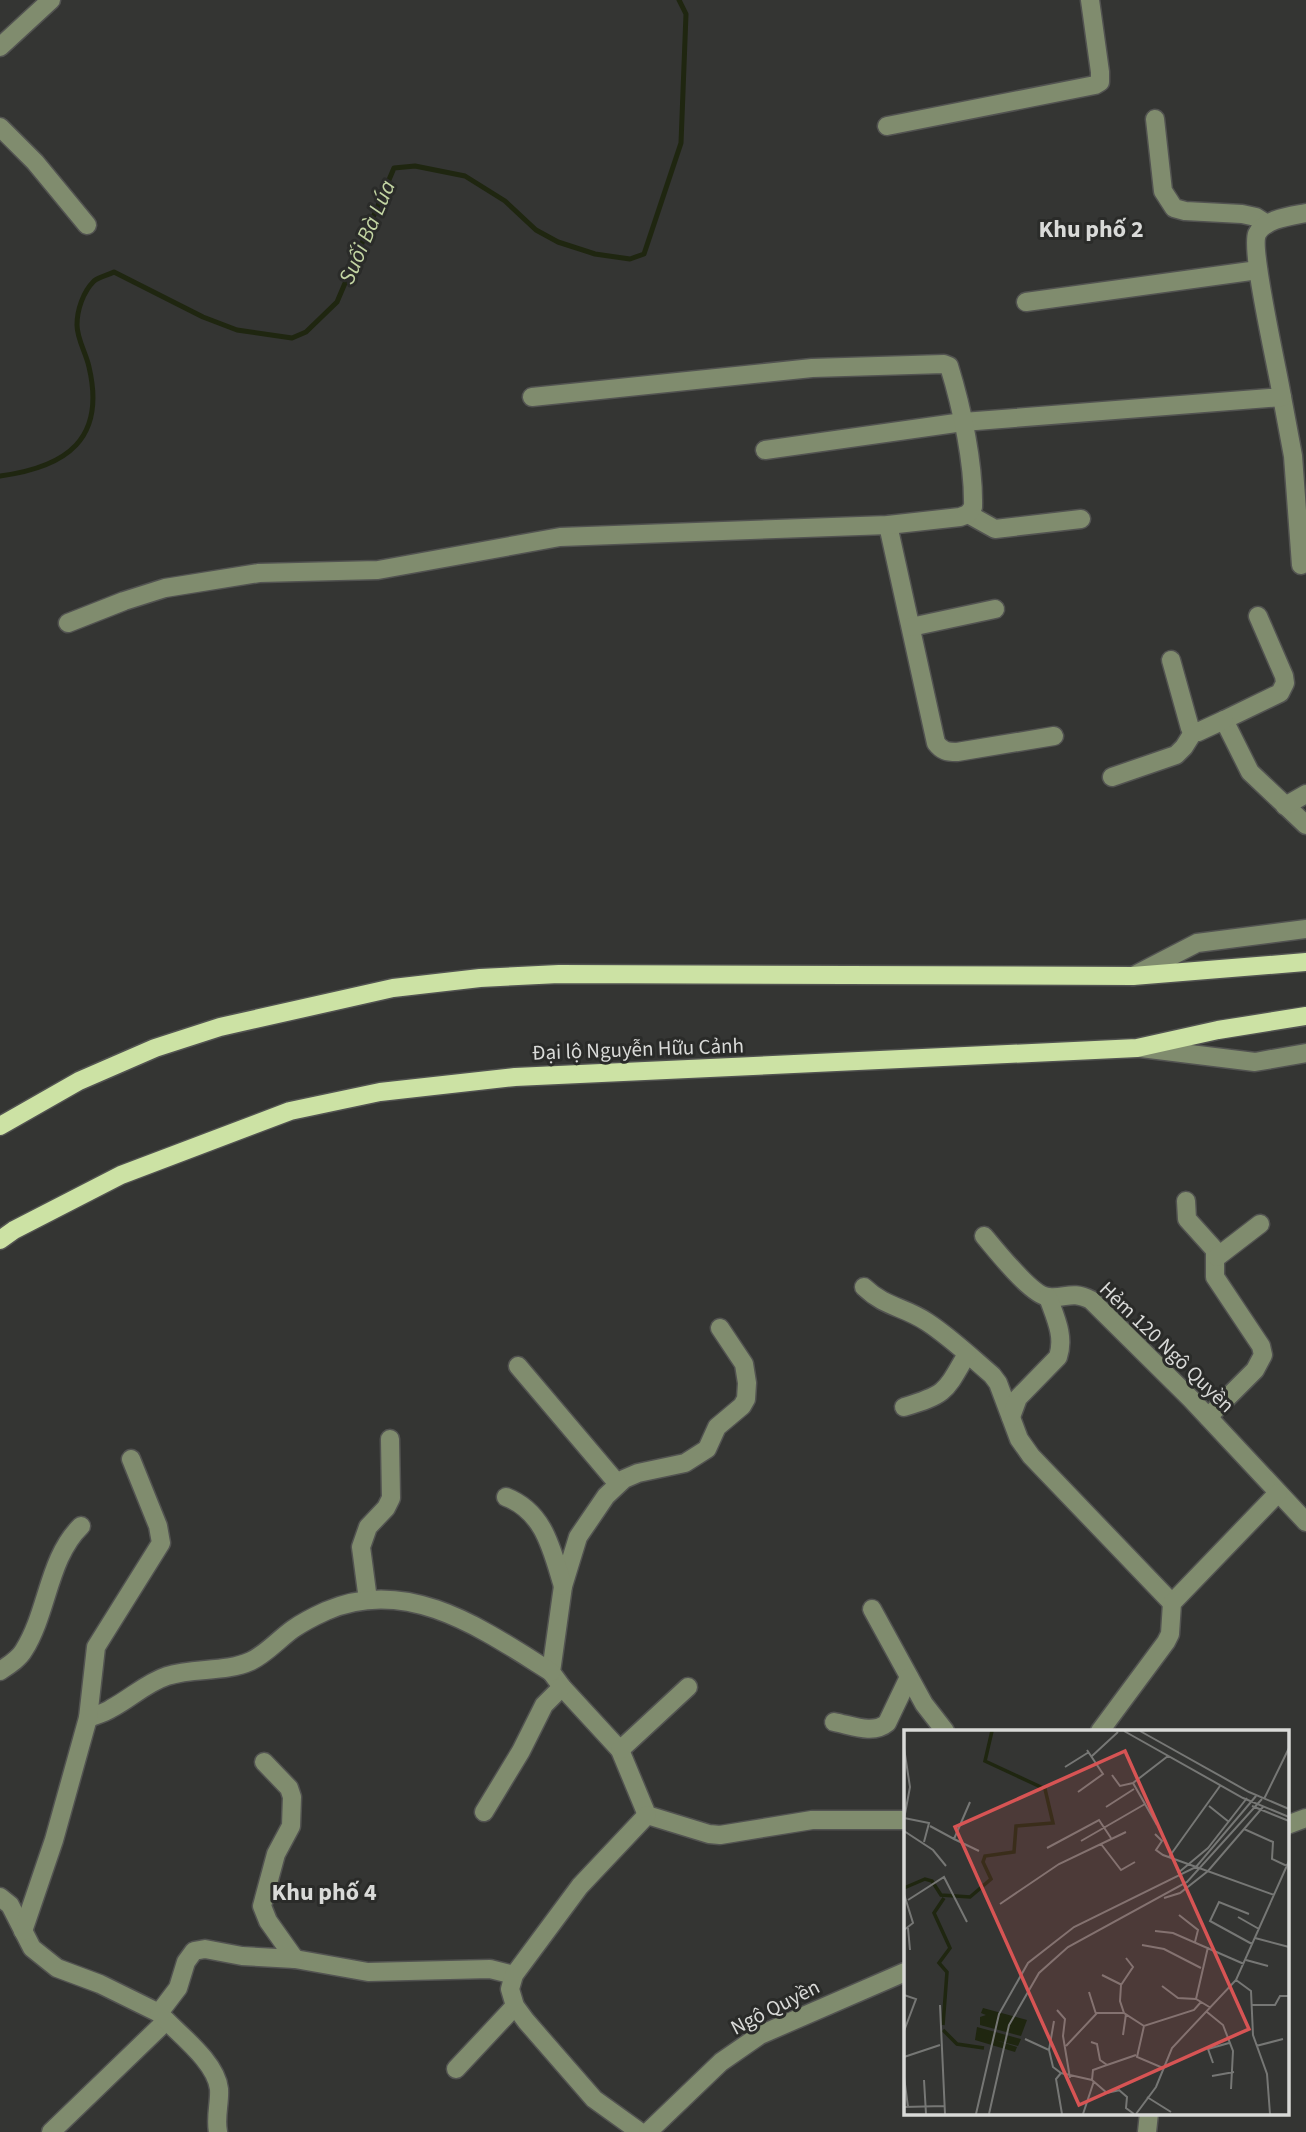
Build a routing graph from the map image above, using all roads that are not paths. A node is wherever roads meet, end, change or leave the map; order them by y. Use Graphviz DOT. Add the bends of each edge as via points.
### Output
graph roads {
  1 [pos="51,0"];
  2 [pos="1090,0"];
  3 [pos="0,47"];
  4 [pos="1155,119"];
  5 [pos="887,126"];
  6 [pos="0,127"];
  7 [pos="1306,213"];
  8 [pos="87,225"];
  9 [pos="1267,225"];
  10 [pos="1258,270"];
  11 [pos="1026,302"];
  12 [pos="532,397"];
  13 [pos="1283,397"];
  14 [pos="963,422"];
  15 [pos="765,450"];
  16 [pos="968,514"];
  17 [pos="1082,519"];
  18 [pos="888,525"];
  19 [pos="1301,565"];
  20 [pos="995,609"];
  21 [pos="1258,616"];
  22 [pos="68,623"];
  23 [pos="911,627"];
  24 [pos="1171,660"];
  25 [pos="1224,720"];
  26 [pos="1194,731"];
  27 [pos="1054,736"];
  28 [pos="1112,777"];
  29 [pos="1306,794"];
  30 [pos="1285,806"];
  31 [pos="1306,825"];
  32 [pos="1306,929"];
  33 [pos="1306,962"];
  34 [pos="1133,976"];
  35 [pos="1306,1016"];
  36 [pos="1137,1048"];
  37 [pos="1306,1053"];
  38 [pos="0,1126"];
  39 [pos="1186,1201"];
  40 [pos="1260,1224"];
  41 [pos="984,1236"];
  42 [pos="0,1240"];
  43 [pos="1217,1257"];
  44 [pos="864,1287"];
  45 [pos="1048,1297"];
  46 [pos="720,1328"];
  47 [pos="967,1354"];
  48 [pos="517,1366"];
  49 [pos="904,1407"];
  50 [pos="1011,1417"];
  51 [pos="1208,1417"];
  52 [pos="390,1439"];
  53 [pos="131,1460"];
  54 [pos="618,1484"];
  55 [pos="1278,1493"];
  56 [pos="506,1497"];
  57 [pos="1306,1522"];
  58 [pos="81,1526"];
  59 [pos="563,1586"];
  60 [pos="368,1600"];
  61 [pos="1172,1603"];
  62 [pos="872,1609"];
  63 [pos="0,1671"];
  64 [pos="909,1677"];
  65 [pos="556,1680"];
  66 [pos="688,1686"];
  67 [pos="88,1718"];
  68 [pos="834,1721"];
  69 [pos="944,1730"];
  70 [pos="1101,1730"];
  71 [pos="620,1750"];
  72 [pos="264,1762"];
  73 [pos="484,1812"];
  74 [pos="647,1815"];
  75 [pos="1306,1818"];
  76 [pos="904,1820"];
  77 [pos="1288,1825"];
  78 [pos="0,1897"];
  79 [pos="23,1931"];
  80 [pos="295,1959"];
  81 [pos="904,1972"];
  82 [pos="514,1975"];
  83 [pos="515,2006"];
  84 [pos="163,2017"];
  85 [pos="456,2069"];
  86 [pos="1149,2114"];
  87 [pos="51,2132"];
  88 [pos="218,2132"];
  89 [pos="640,2132"];
  90 [pos="648,2132"];
  91 [pos="1147,2132"];
  1 -- 3 [label="street"];
  2 -- 5 [label="street" via="1100,82"];
  4 -- 9 [label="street" via="1163,191 1174,208 1242,214"];
  6 -- 8 [label="street"];
  7 -- 9 [label="street"];
  9 -- 10 [label="street" via="1257,234"];
  10 -- 11 [label="street"];
  10 -- 13 [label="street"];
  12 -- 14 [label="street" via="812,368 932,363 949,366"];
  13 -- 14 [label="street"];
  13 -- 19 [label="street" via="1293,456"];
  14 -- 15 [label="street"];
  14 -- 16 [label="street" via="973,497"];
  16 -- 17 [label="street" via="995,529"];
  16 -- 18 [label="street"];
  18 -- 22 [label="street" via="560,537 378,570 259,573 165,588"];
  18 -- 23 [label="street"];
  20 -- 23 [label="street"];
  21 -- 25 [label="street" via="1285,683 1280,693"];
  23 -- 27 [label="street" via="940,748 957,752"];
  24 -- 26 [label="street"];
  25 -- 26 [label="street"];
  25 -- 30 [label="street" via="1250,772"];
  26 -- 28 [label="street" via="1176,755"];
  29 -- 30 [label="street"];
  30 -- 31 [label="street"];
  32 -- 34 [label="street" via="1197,943"];
  33 -- 34 [label="main road"];
  34 -- 38 [label="main road" via="559,974 393,988 233,1024 155,1048 79,1081"];
  35 -- 36 [label="main road, Đại lộ Nguyễn Hữu Cảnh"];
  36 -- 37 [label="street" via="1255,1062"];
  36 -- 42 [label="main road, Đại lộ Nguyễn Hữu Cảnh" via="515,1077 380,1092 290,1111 121,1175"];
  39 -- 43 [label="street" via="1187,1219"];
  40 -- 43 [label="street"];
  41 -- 45 [label="street" via="1017,1275"];
  43 -- 51 [label="street" via="1215,1277 1264,1355"];
  44 -- 47 [label="street" via="878,1300 927,1322"];
  45 -- 50 [label="street" via="1061,1348 1058,1357 1018,1398"];
  45 -- 51 [label="street, Hẻm 120 Ngô Quyền" via="1072,1293 1091,1300"];
  46 -- 54 [label="street" via="744,1364 746,1399 717,1427 707,1449 685,1463 638,1473"];
  47 -- 49 [label="street" via="942,1393"];
  47 -- 50 [label="street" via="998,1383"];
  48 -- 54 [label="street"];
  50 -- 61 [label="street" via="1031,1456"];
  51 -- 55 [label="street, Hẻm 120 Ngô Quyền"];
  52 -- 60 [label="street" via="391,1498 368,1527 361,1547"];
  53 -- 67 [label="street" via="158,1525 160,1542 96,1647"];
  54 -- 59 [label="street" via="578,1537"];
  55 -- 57 [label="street, Hẻm 120 Ngô Quyền"];
  55 -- 61 [label="street"];
  56 -- 59 [label="street" via="524,1507 545,1529"];
  58 -- 63 [label="street" via="71,1535 24,1651"];
  59 -- 65 [label="street"];
  60 -- 65 [label="street" via="431,1606 475,1625"];
  60 -- 67 [label="street" via="327,1611 253,1660 165,1676"];
  61 -- 70 [label="street" via="1166,1642"];
  62 -- 64 [label="street"];
  64 -- 68 [label="street" via="883,1727 872,1730"];
  64 -- 69 [label="street"];
  65 -- 71 [label="street"];
  65 -- 73 [label="street"];
  66 -- 71 [label="street"];
  67 -- 79 [label="street"];
  71 -- 74 [label="street"];
  72 -- 80 [label="street" via="292,1797 291,1826 276,1854 262,1906"];
  74 -- 76 [label="street" via="720,1835 812,1820"];
  74 -- 82 [label="street" via="580,1885"];
  75 -- 77 [label="street"];
  78 -- 79 [label="street" via="10,1905"];
  79 -- 84 [label="street" via="32,1948 57,1968 100,1984"];
  80 -- 82 [label="street" via="368,1972 490,1969"];
  80 -- 84 [label="street" via="194,1951"];
  81 -- 90 [label="street, Ngô Quyền" via="760,2035 721,2062"];
  82 -- 83 [label="street" via="510,1989"];
  83 -- 85 [label="street"];
  83 -- 89 [label="street" via="594,2099"];
  84 -- 87 [label="street"];
  84 -- 88 [label="street" via="214,2070 219,2088"];
  86 -- 91 [label="street"];
}
